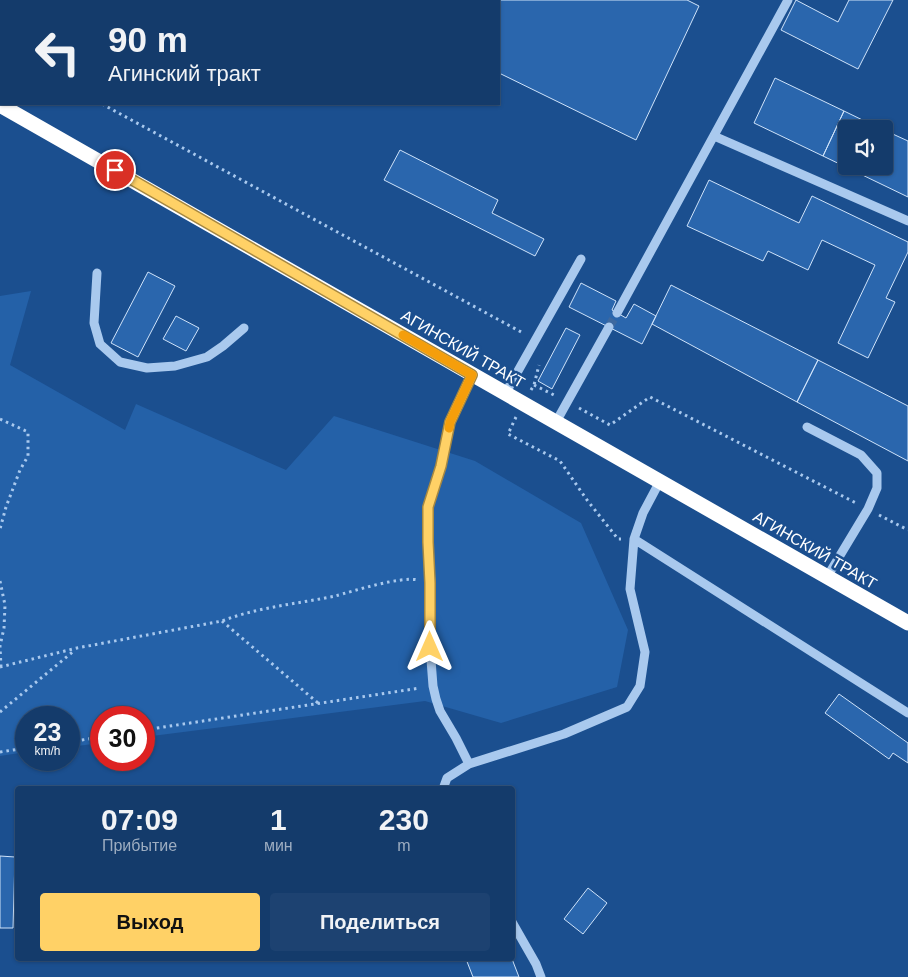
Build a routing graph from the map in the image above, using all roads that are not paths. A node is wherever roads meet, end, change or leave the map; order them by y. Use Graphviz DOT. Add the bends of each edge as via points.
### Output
graph roads {
  1 [pos="788,0"];
  2 [pos="0,105"];
  3 [pos="714,136"];
  4 [pos="908,220"];
  5 [pos="581,259"];
  6 [pos="97,273"];
  7 [pos="617,313"];
  8 [pos="609,327"];
  9 [pos="244,328"];
  10 [pos="472,375"];
  11 [pos="505,394"];
  12 [pos="556,422"];
  13 [pos="807,427"];
  14 [pos="660,481"];
  15 [pos="634,538"];
  16 [pos="827,577"];
  17 [pos="908,623"];
  18 [pos="908,713"];
  19 [pos="469,764"];
  20 [pos="443,786"];
  21 [pos="515,927"];
  22 [pos="541,977"];
  1 -- 3 [label="street"];
  2 -- 10 [label="highway, АГИНСКИЙ ТРАКТ"];
  3 -- 4 [label="street"];
  3 -- 7 [label="street"];
  5 -- 11 [label="street"];
  6 -- 9 [label="street" via="94,323 100,344 120,362 147,368 175,366 207,357"];
  8 -- 12 [label="street"];
  10 -- 11 [label="highway, АГИНСКИЙ ТРАКТ"];
  10 -- 19 [label="street" via="450,422 428,507 433,686 440,711"];
  11 -- 12 [label="highway, АГИНСКИЙ ТРАКТ"];
  12 -- 14 [label="highway, АГИНСКИЙ ТРАКТ"];
  13 -- 16 [label="street" via="861,455 877,473 877,488 868,509"];
  14 -- 15 [label="street"];
  14 -- 16 [label="highway, АГИНСКИЙ ТРАКТ"];
  15 -- 18 [label="street"];
  15 -- 19 [label="street" via="630,589 645,652 640,686 626,707 564,734"];
  16 -- 17 [label="highway, АГИНСКИЙ ТРАКТ"];
  19 -- 20 [label="street" via="447,778"];
  21 -- 22 [label="street"];
}
